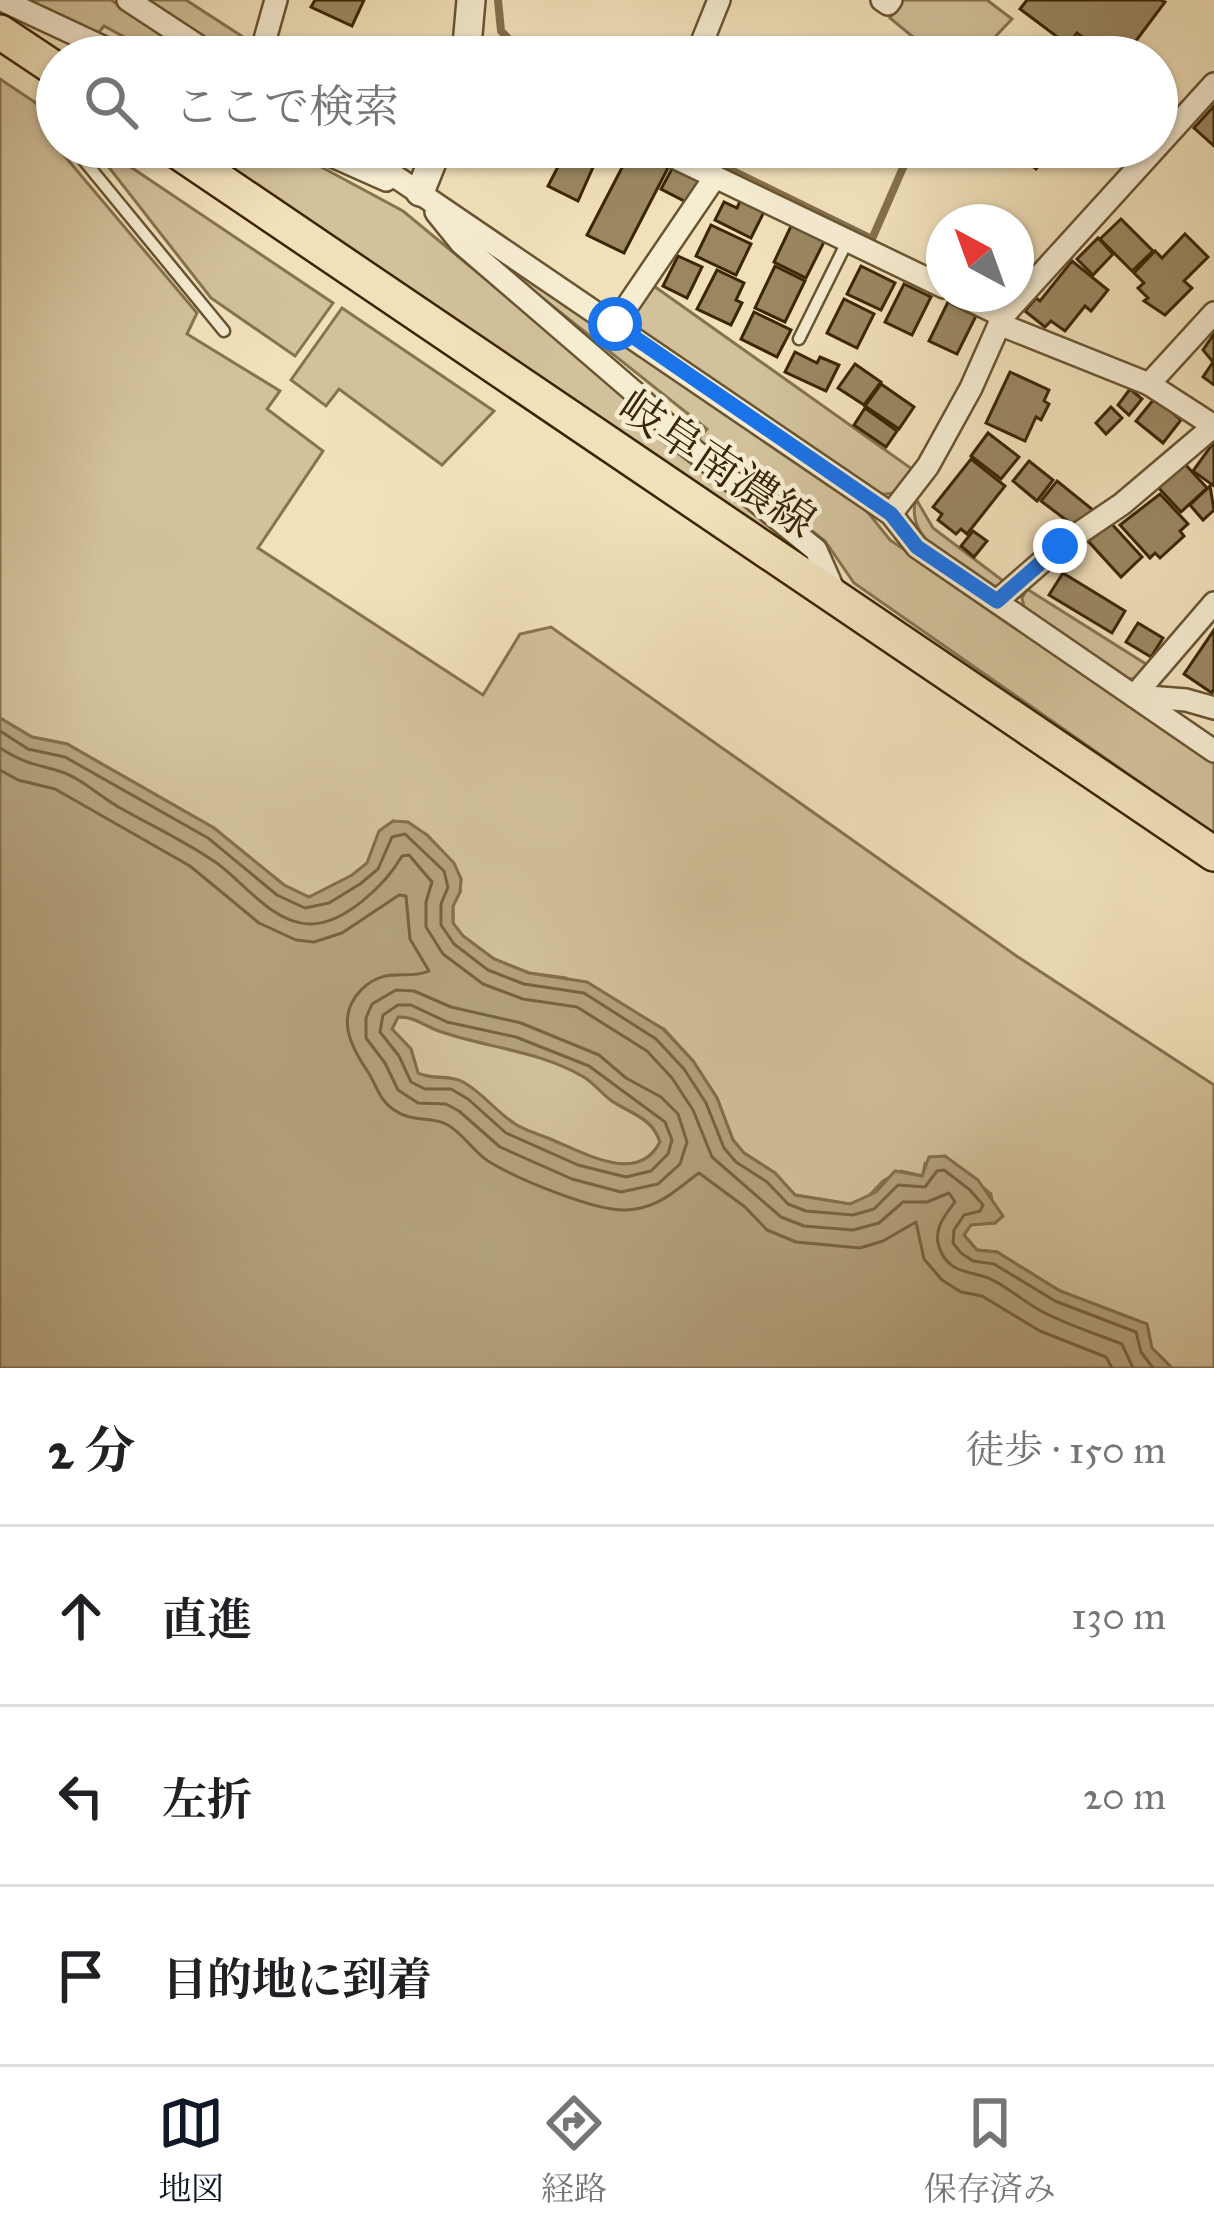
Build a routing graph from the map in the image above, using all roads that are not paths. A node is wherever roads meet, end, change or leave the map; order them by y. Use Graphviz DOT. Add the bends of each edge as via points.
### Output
graph roads {
  1 [pos="2,0"];
  2 [pos="128,0"];
  3 [pos="276,0"];
  4 [pos="471,0"];
  5 [pos="719,0"];
  6 [pos="0,32"];
  7 [pos="79,36"];
  8 [pos="182,36"];
  9 [pos="266,36"];
  10 [pos="469,36"];
  11 [pos="704,36"];
  12 [pos="36,56"];
  13 [pos="1214,84"];
  14 [pos="1178,124"];
  15 [pos="91,168"];
  16 [pos="202,168"];
  17 [pos="355,168"];
  18 [pos="384,168"];
  19 [pos="430,168"];
  20 [pos="697,168"];
  21 [pos="1138,168"];
  22 [pos="715,177"];
  23 [pos="420,192"];
  24 [pos="848,240"];
  25 [pos="926,278"];
  26 [pos="988,312"];
  27 [pos="1214,313"];
  28 [pos="1001,320"];
  29 [pos="615,324"];
  30 [pos="224,332"];
  31 [pos="799,339"];
  32 [pos="1150,385"];
  33 [pos="891,514"];
  34 [pos="838,599"];
  35 [pos="997,601"];
  36 [pos="1214,603"];
  37 [pos="1134,696"];
  38 [pos="1214,708"];
  39 [pos="1214,751"];
  40 [pos="1214,854"];
  1 -- 7 [label="street"];
  2 -- 8 [label="street"];
  3 -- 9 [label="street"];
  4 -- 10 [label="street"];
  5 -- 11 [label="street"];
  6 -- 12 [label="main road"];
  13 -- 14 [label="street"];
  15 -- 30 [label="lane"];
  16 -- 34 [label="main road, 岐阜南濃線"];
  17 -- 23 [label="street"];
  18 -- 23 [label="street"];
  19 -- 23 [label="street"];
  20 -- 22 [label="street"];
  21 -- 28 [label="street"];
  22 -- 24 [label="street"];
  22 -- 29 [label="street"];
  23 -- 29 [label="street"];
  23 -- 34 [label="street" via="461,243 816,550"];
  24 -- 25 [label="street"];
  24 -- 31 [label="lane"];
  26 -- 28 [label="street"];
  27 -- 32 [label="street"];
  28 -- 32 [label="street"];
  28 -- 33 [label="street" via="928,466"];
  29 -- 33 [label="street"];
  32 -- 35 [label="street" via="1214,427"];
  33 -- 35 [label="street" via="917,547"];
  34 -- 40 [label="main road, 岐阜南濃線"];
  35 -- 37 [label="street"];
  36 -- 37 [label="street"];
  37 -- 38 [label="street"];
  37 -- 39 [label="street"];
}
